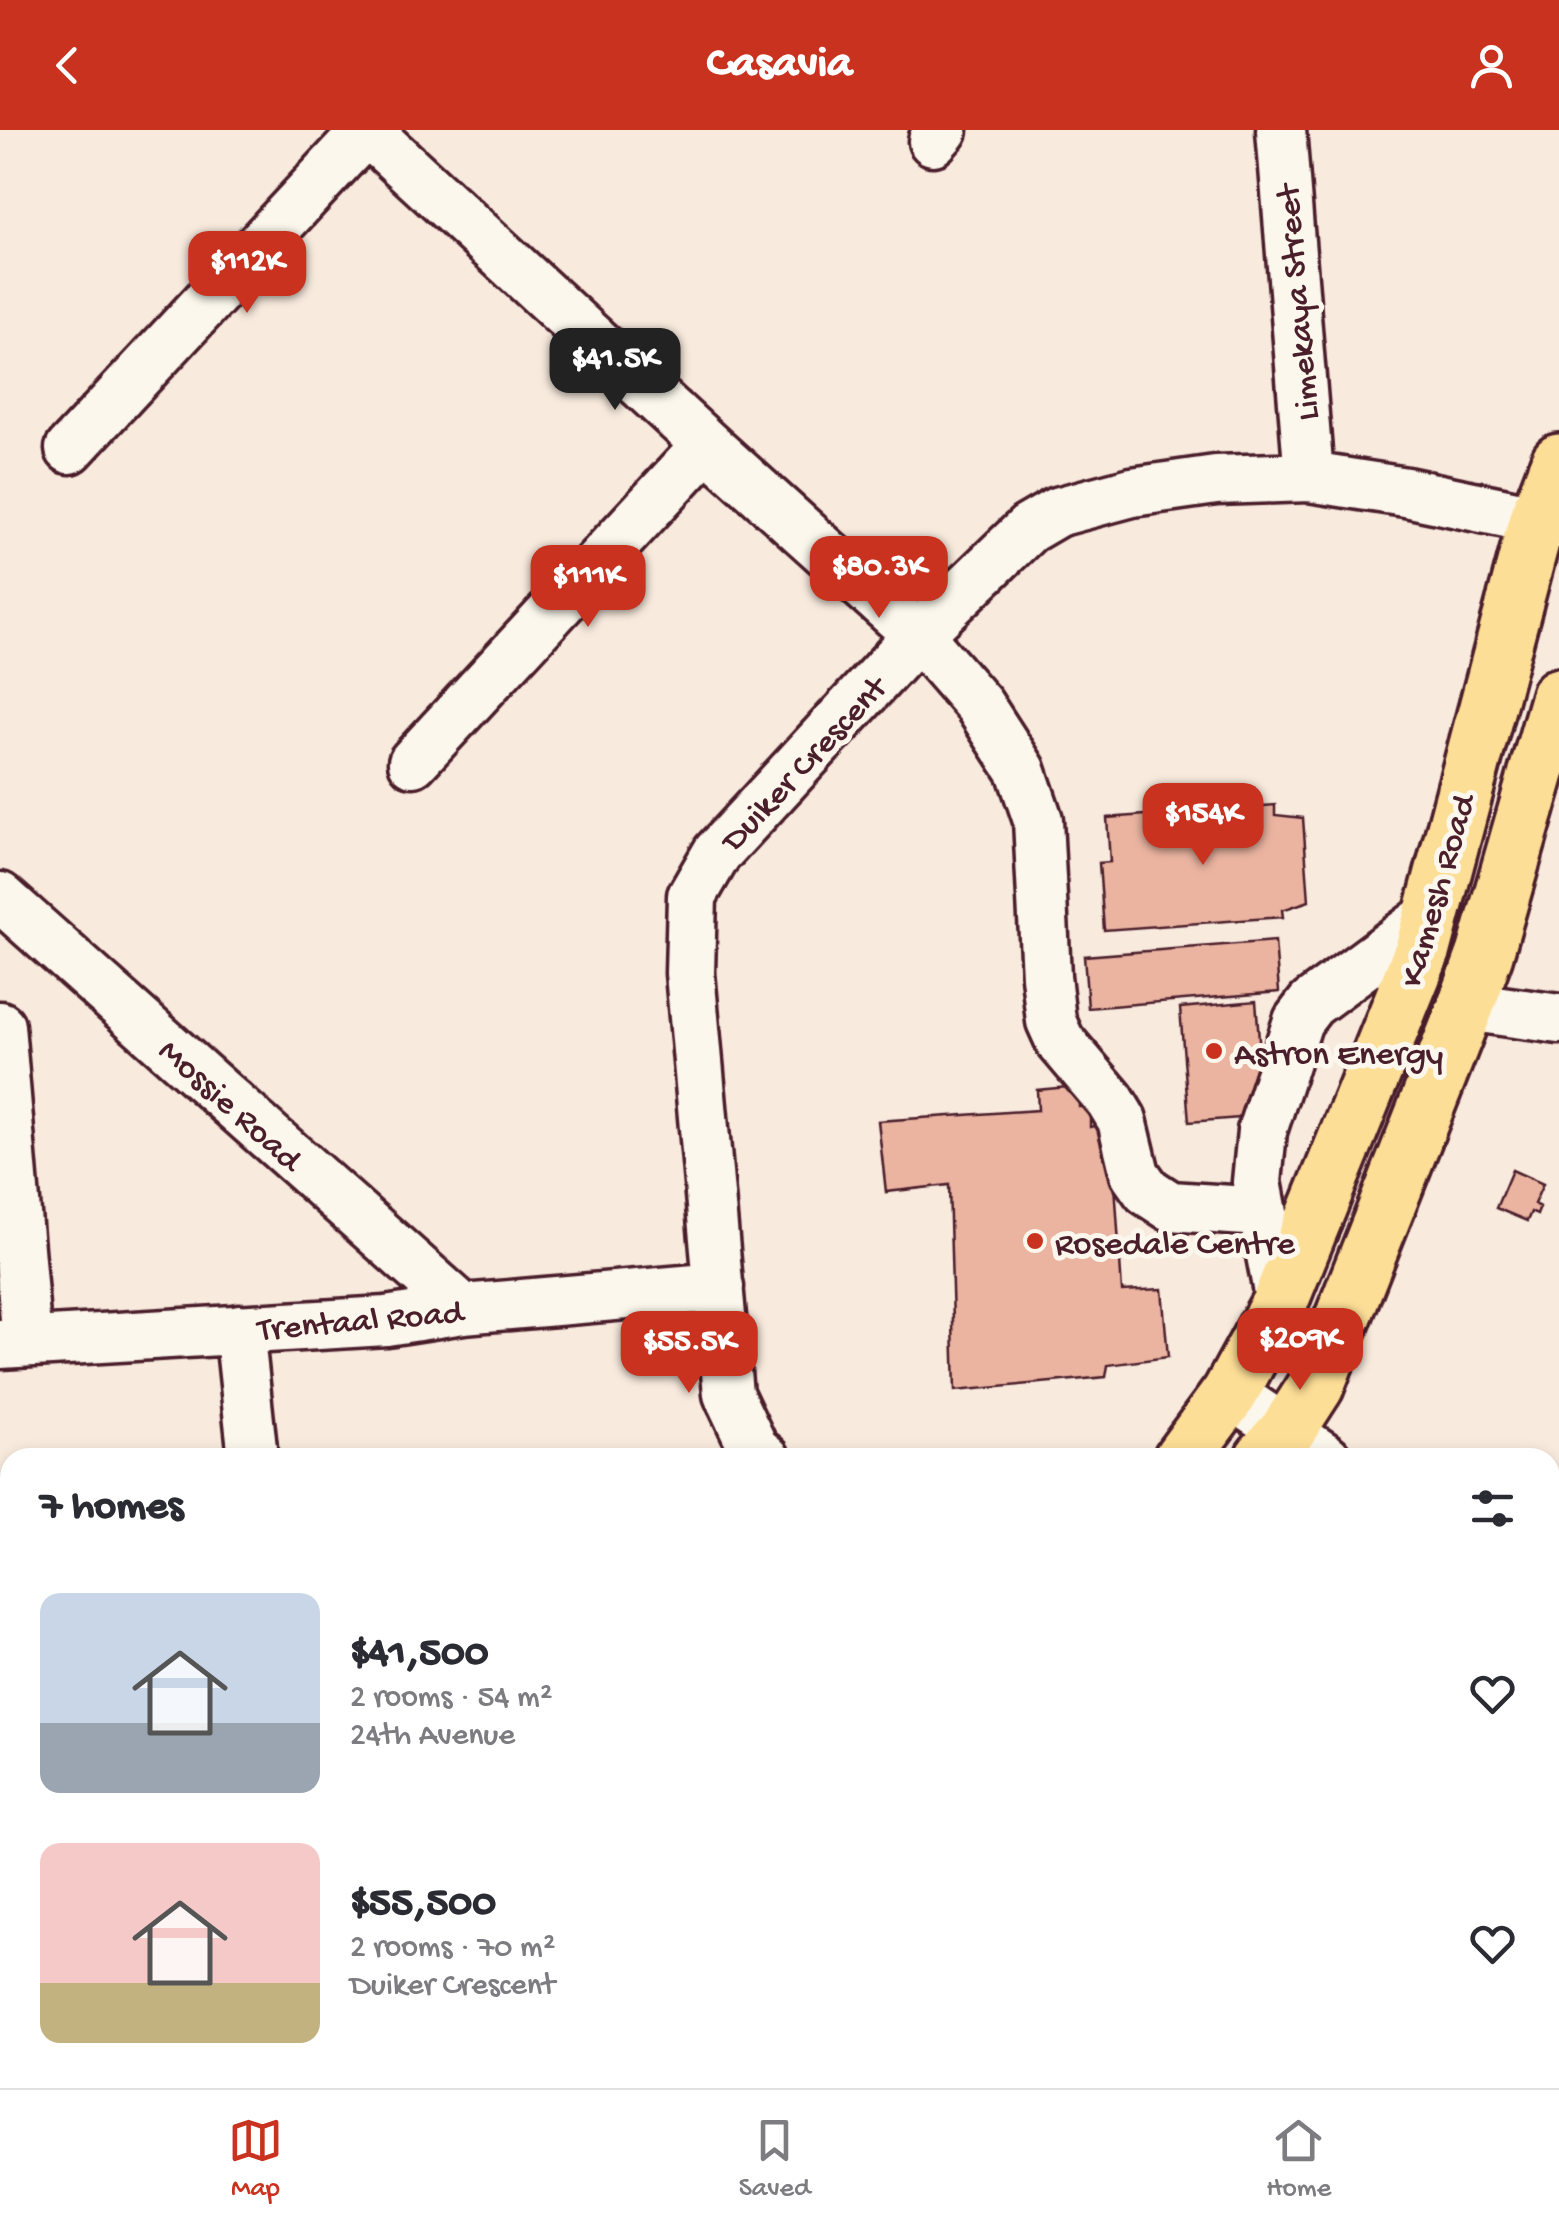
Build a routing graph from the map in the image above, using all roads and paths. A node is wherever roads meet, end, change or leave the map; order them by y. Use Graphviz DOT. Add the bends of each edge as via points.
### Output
graph roads {
  1 [pos="366,130"];
  2 [pos="1281,130"];
  3 [pos="706,445"];
  4 [pos="70,450"];
  5 [pos="1559,462"];
  6 [pos="1309,477"];
  7 [pos="1548,521"];
  8 [pos="918,636"];
  9 [pos="1559,696"];
  10 [pos="413,762"];
  11 [pos="0,896"];
  12 [pos="1434,913"];
  13 [pos="1466,1006"];
  14 [pos="1559,1019"];
  15 [pos="0,1026"];
  16 [pos="1260,1197"];
  17 [pos="719,1287"];
  18 [pos="1280,1302"];
  19 [pos="463,1309"];
  20 [pos="239,1329"];
  21 [pos="14,1343"];
  22 [pos="1230,1393"];
  23 [pos="252,1448"];
  24 [pos="754,1448"];
  25 [pos="1189,1448"];
  26 [pos="1291,1448"];
  27 [pos="1292,1448"];
  1 -- 3 [label="street"];
  1 -- 4 [label="street"];
  2 -- 6 [label="street, Limekaya Street"];
  3 -- 8 [label="street"];
  3 -- 10 [label="street"];
  5 -- 7 [label="main road, Kamesh Road"];
  6 -- 7 [label="street, Duiker Crescent"];
  6 -- 8 [label="street, Duiker Crescent" via="1216,480 1058,512 1028,529"];
  7 -- 12 [label="main road, Kamesh Road"];
  8 -- 16 [label="street" via="978,705 1021,770 1038,820 1051,1021 1122,1120 1135,1174 1170,1206"];
  8 -- 17 [label="street, Duiker Crescent" via="718,853 692,896 690,973"];
  9 -- 13 [label="main road, Kamesh Road"];
  11 -- 19 [label="street, Mossie Road"];
  12 -- 16 [label="street" via="1311,1004 1298,1021 1262,1131"];
  12 -- 18 [label="main road, Kamesh Road"];
  13 -- 14 [label="street"];
  13 -- 27 [label="main road, Kamesh Road"];
  15 -- 21 [label="street"];
  16 -- 18 [label="street"];
  17 -- 19 [label="street, Trentaal Road"];
  17 -- 24 [label="street, Duiker Crescent" via="728,1394"];
  18 -- 22 [label="main road, Kamesh Road"];
  19 -- 20 [label="street, Trentaal Road" via="386,1321"];
  20 -- 21 [label="street, Trentaal Road"];
  20 -- 23 [label="street"];
  22 -- 25 [label="main road, Kamesh Road"];
  22 -- 26 [label="street"];
}
